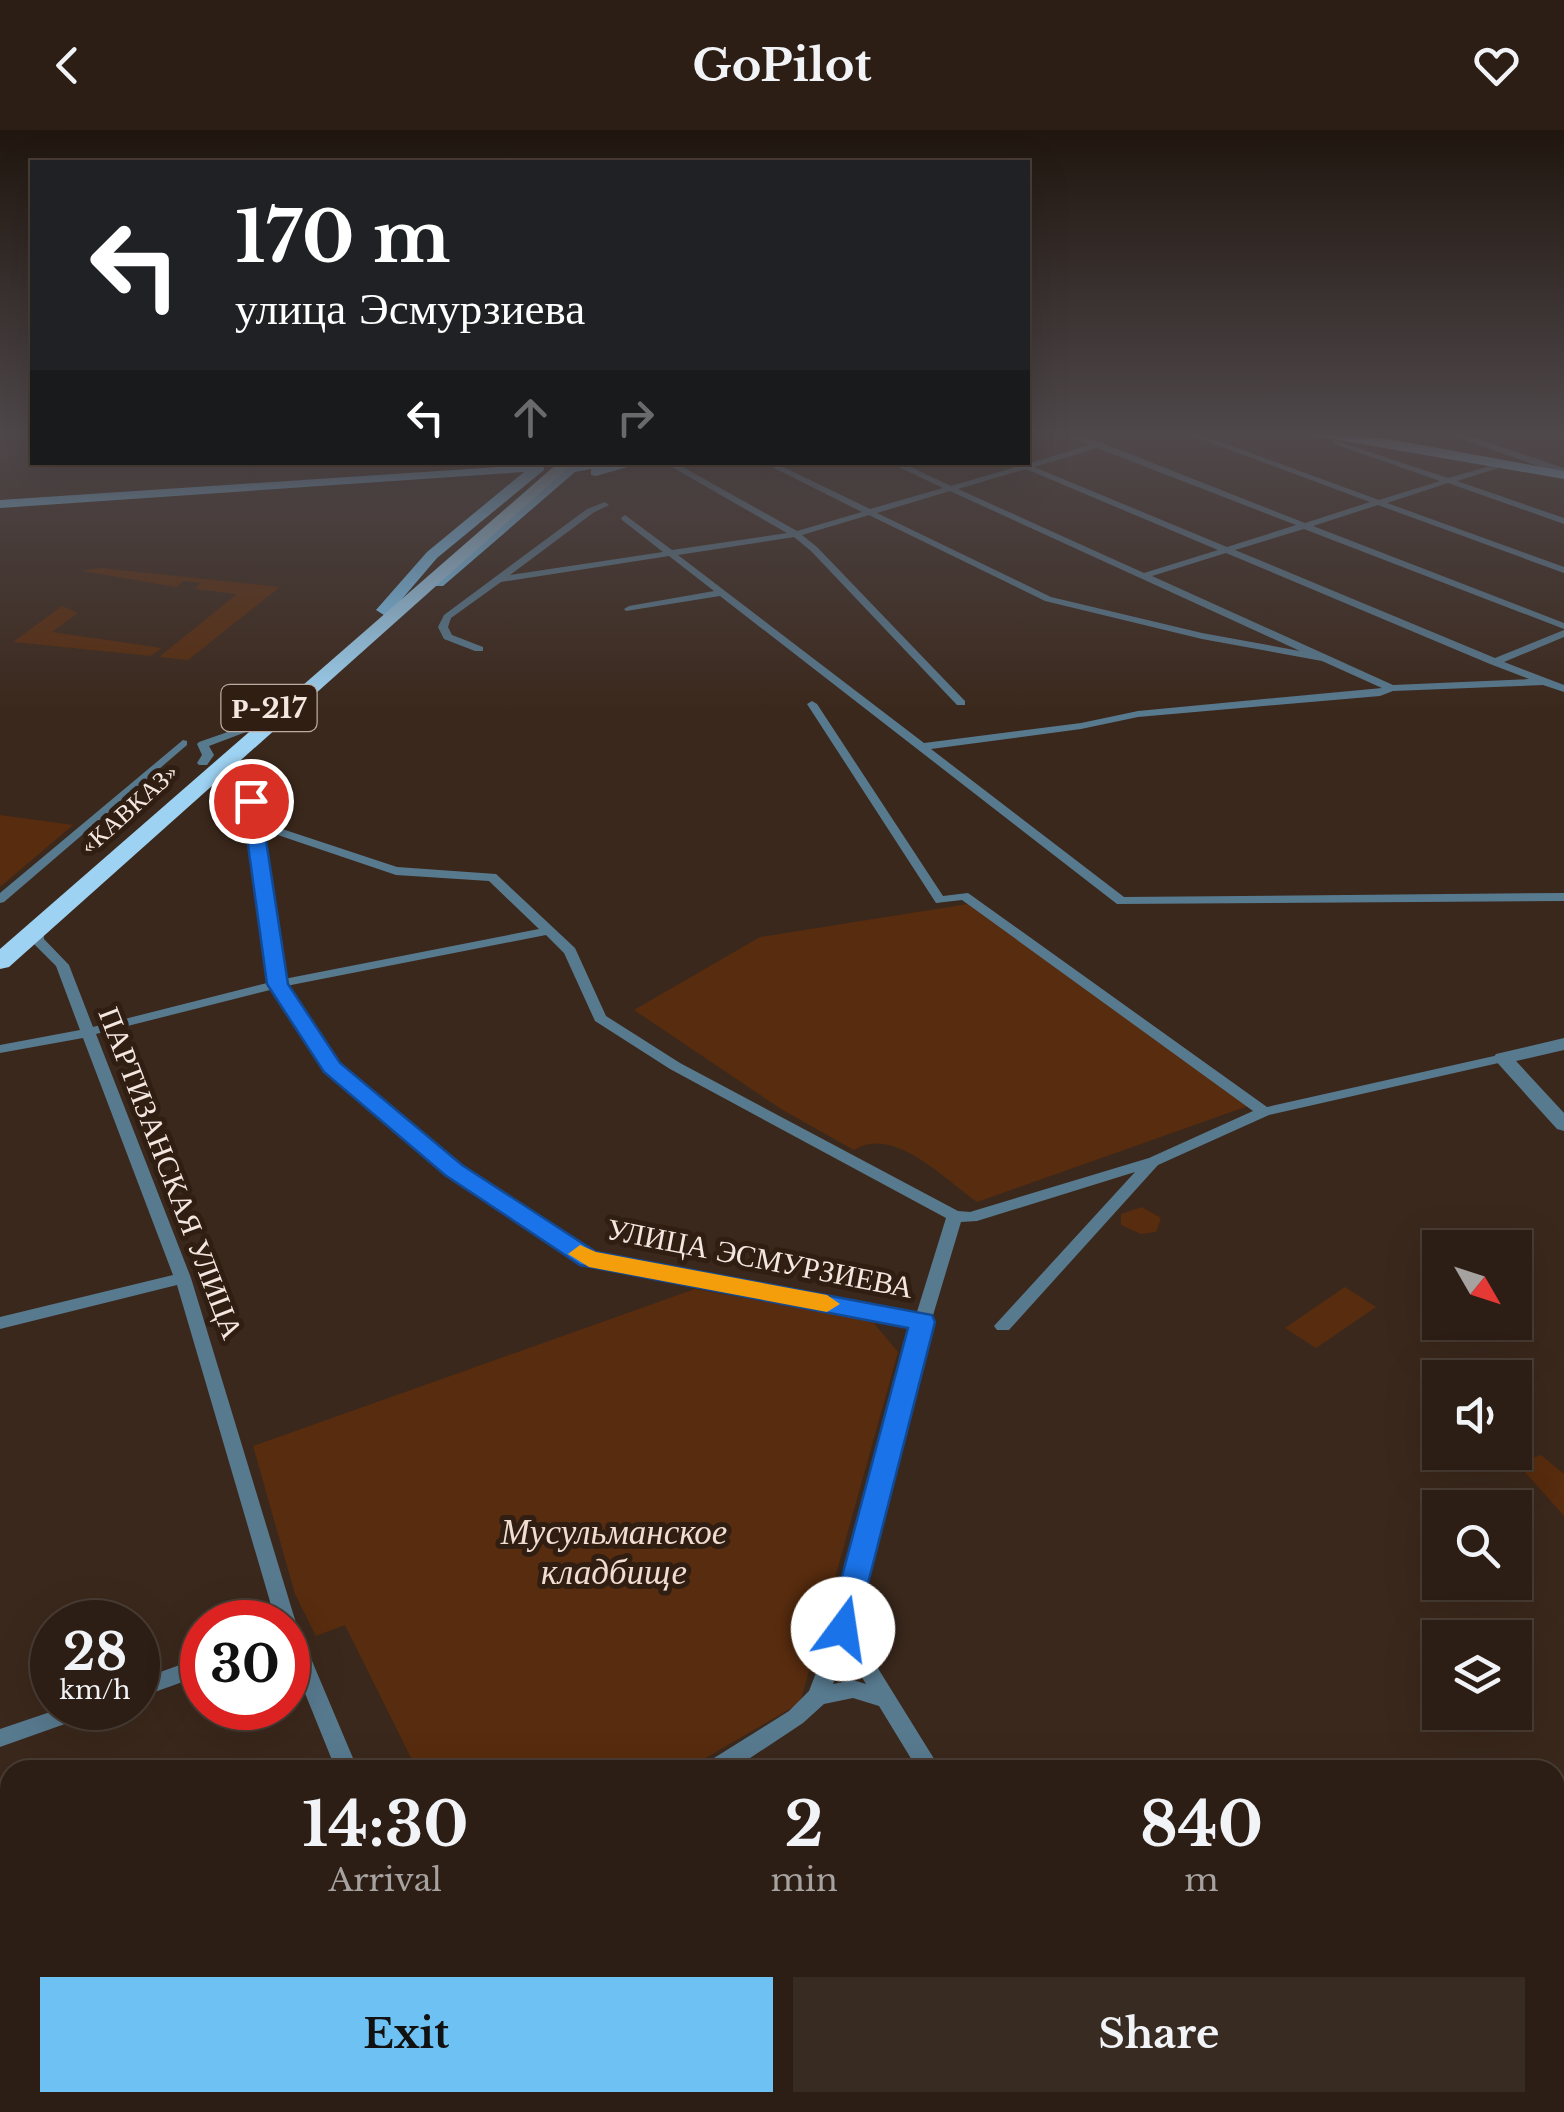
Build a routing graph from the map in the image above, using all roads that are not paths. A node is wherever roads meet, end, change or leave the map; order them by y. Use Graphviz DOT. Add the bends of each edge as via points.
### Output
graph roads {
  1 [pos="464,527"];
  2 [pos="478,527"];
  3 [pos="487,527"];
  4 [pos="569,527"];
  5 [pos="637,527"];
  6 [pos="784,527"];
  7 [pos="818,527"];
  8 [pos="901,527"];
  9 [pos="1038,527"];
  10 [pos="1175,527"];
  11 [pos="1302,527"];
  12 [pos="1311,527"];
  13 [pos="1447,527"];
  14 [pos="796,534"];
  15 [pos="1230,550"];
  16 [pos="673,555"];
  17 [pos="1564,570"];
  18 [pos="1146,575"];
  19 [pos="501,579"];
  20 [pos="722,593"];
  21 [pos="629,609"];
  22 [pos="384,610"];
  23 [pos="1564,630"];
  24 [pos="479,649"];
  25 [pos="1330,658"];
  26 [pos="1494,662"];
  27 [pos="1544,682"];
  28 [pos="1392,688"];
  29 [pos="1564,690"];
  30 [pos="961,703"];
  31 [pos="812,704"];
  32 [pos="183,742"];
  33 [pos="920,747"];
  34 [pos="221,766"];
  35 [pos="256,824"];
  36 [pos="1564,897"];
  37 [pos="0,899"];
  38 [pos="38,927"];
  39 [pos="548,931"];
  40 [pos="51,952"];
  41 [pos="1,954"];
  42 [pos="278,984"];
  43 [pos="86,1033"];
  44 [pos="1564,1044"];
  45 [pos="0,1049"];
  46 [pos="1502,1058"];
  47 [pos="1264,1112"];
  48 [pos="1564,1125"];
  49 [pos="1154,1162"];
  50 [pos="955,1216"];
  51 [pos="183,1278"];
  52 [pos="922,1322"];
  53 [pos="0,1323"];
  54 [pos="1003,1326"];
  55 [pos="279,1600"];
  56 [pos="843,1629"];
  57 [pos="310,1682"];
  58 [pos="818,1696"];
  59 [pos="887,1700"];
  60 [pos="30,1728"];
  61 [pos="0,1738"];
  62 [pos="343,1760"];
  63 [pos="729,1760"];
  64 [pos="924,1760"];
  1 -- 22 [label="main road, Р-217"];
  2 -- 22 [label="highway, «КАВКАЗ» / Р-217"];
  3 -- 34 [label="highway, «КАВКАЗ» / Р-217" via="406,608"];
  4 -- 19 [label="street"];
  5 -- 16 [label="street"];
  6 -- 14 [label="street"];
  7 -- 14 [label="street"];
  8 -- 25 [label="street" via="1048,599"];
  9 -- 18 [label="street"];
  10 -- 15 [label="street"];
  11 -- 15 [label="street"];
  12 -- 23 [label="street"];
  13 -- 17 [label="street"];
  14 -- 16 [label="street"];
  14 -- 30 [label="street"];
  15 -- 18 [label="street"];
  15 -- 26 [label="street"];
  16 -- 19 [label="street"];
  16 -- 20 [label="street"];
  18 -- 25 [label="street"];
  19 -- 24 [label="street" via="443,626 448,637"];
  20 -- 21 [label="street"];
  20 -- 33 [label="street"];
  22 -- 34 [label="highway, «КАВКАЗ» / Р-217" via="242,730"];
  23 -- 26 [label="street"];
  25 -- 28 [label="street"];
  26 -- 27 [label="street"];
  27 -- 28 [label="street"];
  27 -- 29 [label="street"];
  28 -- 33 [label="street" via="1138,714"];
  31 -- 47 [label="street" via="940,900 964,896"];
  32 -- 37 [label="street"];
  33 -- 36 [label="street" via="1121,901"];
  34 -- 35 [label="street, УЛИЦА ЭСМУРЗИЕВА" via="245,778"];
  34 -- 38 [label="highway, «КАВКАЗ» / Р-217"];
  34 -- 41 [label="highway, «КАВКАЗ» / Р-217"];
  35 -- 39 [label="street" via="396,870 492,877"];
  35 -- 42 [label="street, УЛИЦА ЭСМУРЗИЕВА"];
  38 -- 40 [label="street, ПАРТИЗАНСКАЯ УЛИЦА" via="37,940"];
  38 -- 41 [label="highway, «КАВКАЗ» / Р-217"];
  39 -- 42 [label="street"];
  39 -- 50 [label="street" via="570,952 600,1018"];
  40 -- 41 [label="street"];
  40 -- 43 [label="street, ПАРТИЗАНСКАЯ УЛИЦА"];
  42 -- 43 [label="street"];
  42 -- 52 [label="street, УЛИЦА ЭСМУРЗИЕВА" via="332,1067 454,1170 589,1259"];
  43 -- 45 [label="street"];
  43 -- 51 [label="street, ПАРТИЗАНСКАЯ УЛИЦА"];
  44 -- 46 [label="street"];
  46 -- 47 [label="street"];
  46 -- 48 [label="street"];
  47 -- 49 [label="street"];
  49 -- 50 [label="street" via="971,1217"];
  49 -- 54 [label="street"];
  50 -- 52 [label="street"];
  51 -- 53 [label="street"];
  51 -- 55 [label="street, ПАРТИЗАНСКАЯ УЛИЦА"];
  52 -- 56 [label="street, УЛИЦА ЭСМУРЗИЕВА"];
  56 -- 58 [label="street, УЛИЦА ЭСМУРЗИЕВА"];
  56 -- 59 [label="street"];
  57 -- 62 [label="street, ПАРТИЗАНСКАЯ УЛИЦА"];
  58 -- 59 [label="street" via="852,1688"];
  58 -- 63 [label="street"];
  59 -- 64 [label="street"];
  60 -- 61 [label="street"];
}
